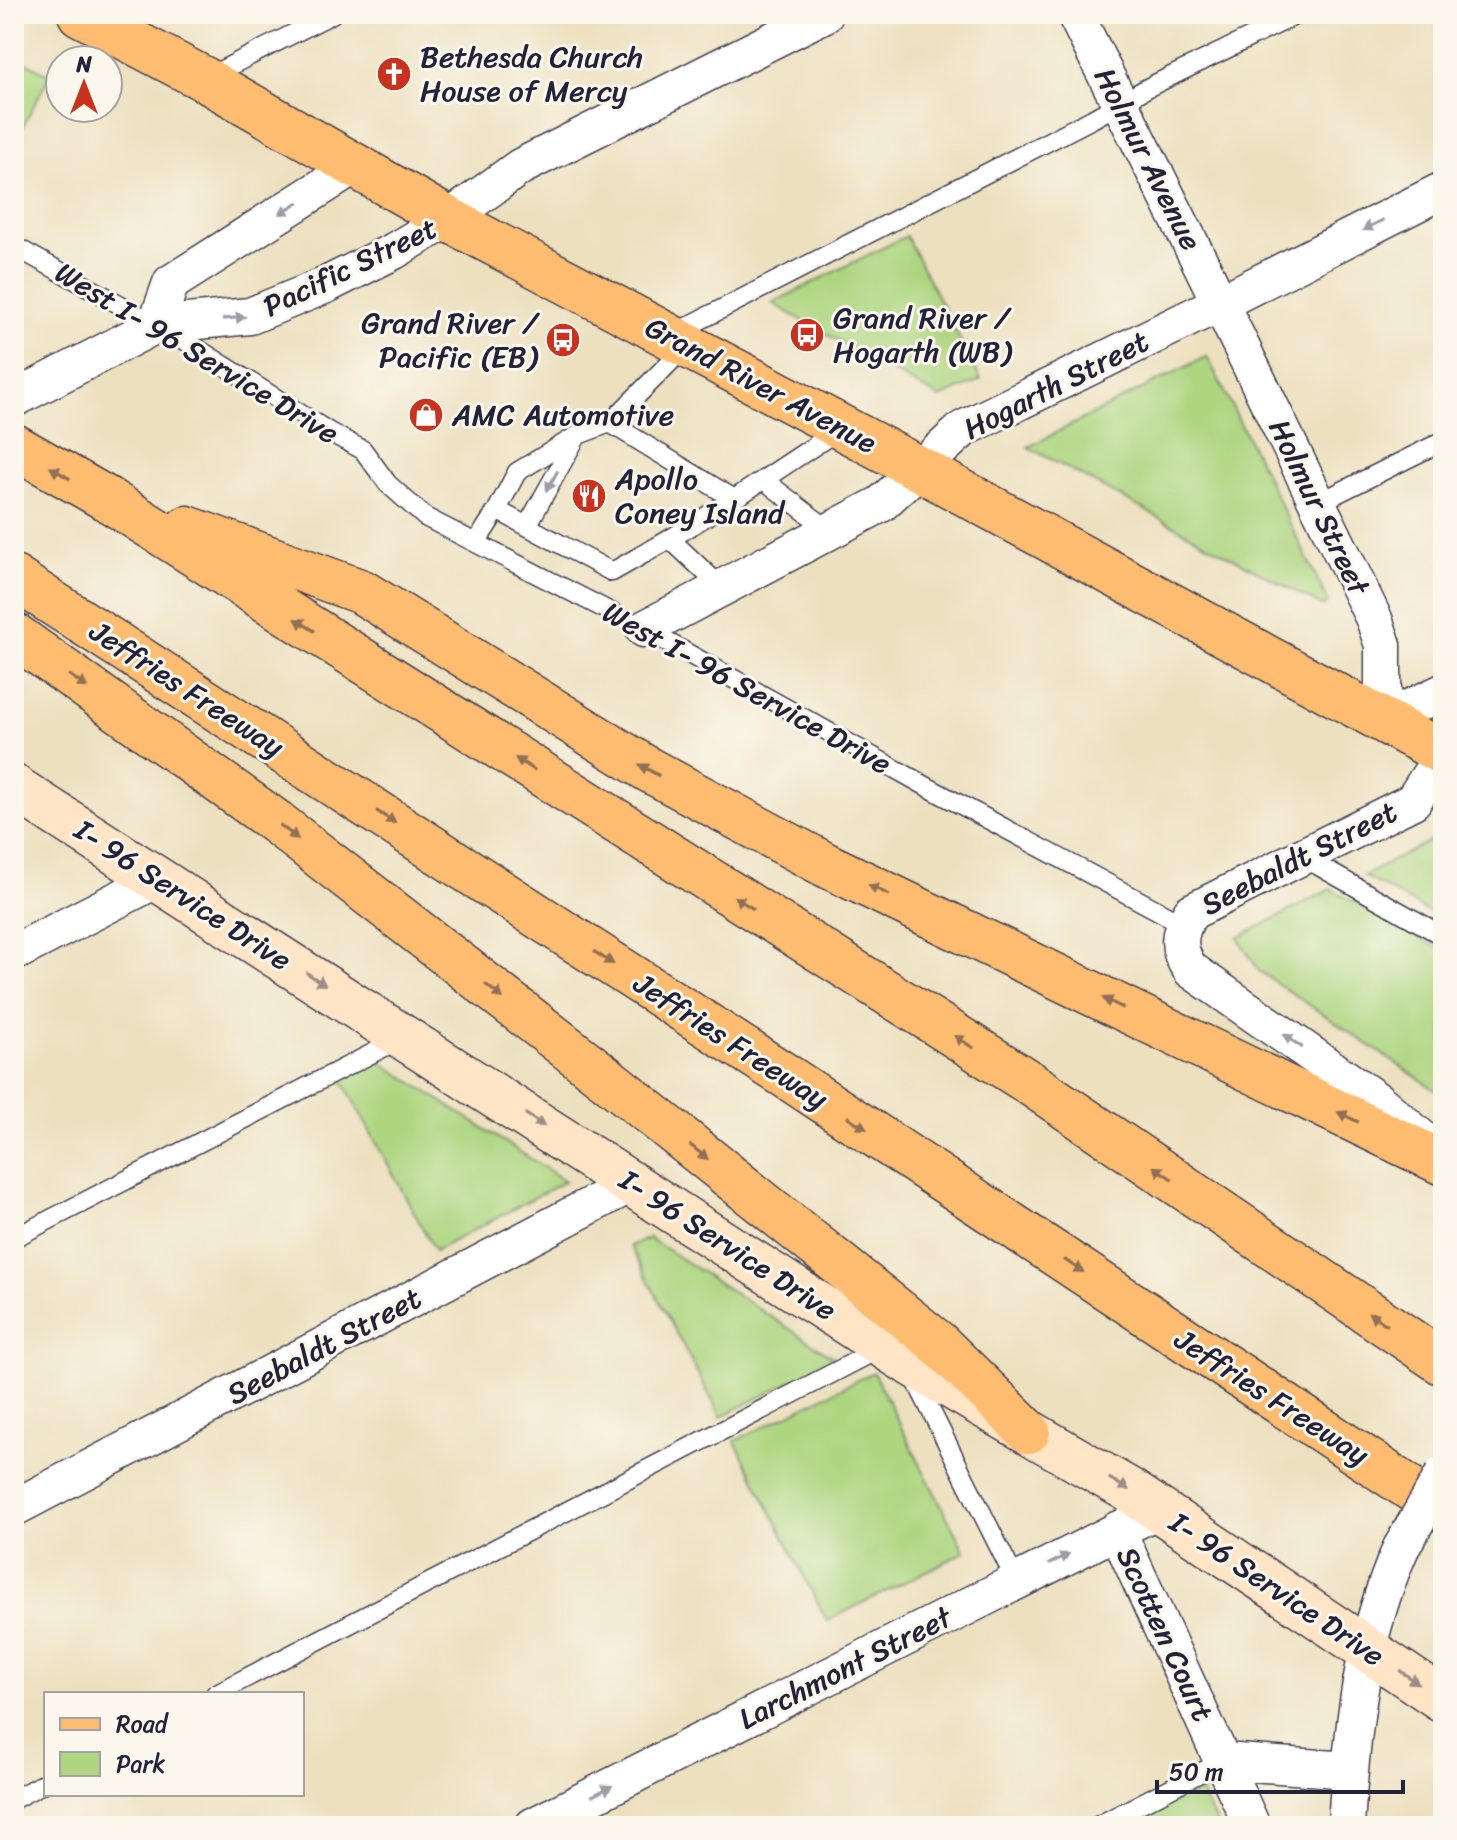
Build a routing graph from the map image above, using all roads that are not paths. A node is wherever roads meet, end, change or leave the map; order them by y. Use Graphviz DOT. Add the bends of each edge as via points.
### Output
graph roads {
  1 [pos="80,14"];
  2 [pos="332,14"];
  3 [pos="825,14"];
  4 [pos="1075,14"];
  5 [pos="1298,14"];
  6 [pos="204,79"];
  7 [pos="1120,104"];
  8 [pos="355,166"];
  9 [pos="1443,190"];
  10 [pos="448,219"];
  11 [pos="14,246"];
  12 [pos="1220,303"];
  13 [pos="156,325"];
  14 [pos="677,341"];
  15 [pos="14,399"];
  16 [pos="610,423"];
  17 [pos="841,428"];
  18 [pos="578,435"];
  19 [pos="1443,441"];
  20 [pos="14,446"];
  21 [pos="918,468"];
  22 [pos="765,481"];
  23 [pos="107,499"];
  24 [pos="734,499"];
  25 [pos="1318,503"];
  26 [pos="497,510"];
  27 [pos="527,526"];
  28 [pos="829,530"];
  29 [pos="670,539"];
  30 [pos="476,543"];
  31 [pos="14,578"];
  32 [pos="722,588"];
  33 [pos="644,629"];
  34 [pos="14,635"];
  35 [pos="1443,692"];
  36 [pos="1383,720"];
  37 [pos="1443,753"];
  38 [pos="14,787"];
  39 [pos="1301,856"];
  40 [pos="158,879"];
  41 [pos="1183,924"];
  42 [pos="1443,936"];
  43 [pos="14,953"];
  44 [pos="405,1036"];
  45 [pos="1443,1160"];
  46 [pos="633,1183"];
  47 [pos="14,1238"];
  48 [pos="895,1353"];
  49 [pos="1443,1363"];
  50 [pos="1028,1431"];
  51 [pos="1443,1475"];
  52 [pos="14,1508"];
  53 [pos="1158,1510"];
  54 [pos="1443,1510"];
  55 [pos="1117,1530"];
  56 [pos="1016,1581"];
  57 [pos="1366,1647"];
  58 [pos="219,1692"];
  59 [pos="1443,1700"];
  60 [pos="1223,1761"];
  61 [pos="1350,1770"];
  62 [pos="44,1783"];
  63 [pos="14,1799"];
  64 [pos="533,1826"];
  65 [pos="1097,1826"];
  66 [pos="1252,1826"];
  67 [pos="1346,1826"];
  1 -- 6 [label="main road, Grand River Avenue"];
  2 -- 6 [label="lane"];
  3 -- 10 [label="street, Pacific Street" via="520,167"];
  4 -- 7 [label="street, Holmur Avenue"];
  5 -- 7 [label="lane"];
  6 -- 8 [label="main road, Grand River Avenue"];
  7 -- 12 [label="street, Holmur Avenue"];
  7 -- 14 [label="lane"];
  8 -- 10 [label="main road, Grand River Avenue"];
  8 -- 13 [label="street, one-way" via="171,283"];
  9 -- 12 [label="street, Hogarth Street, one-way"];
  13 -- 10 [label="street, Pacific Street, one-way" via="250,316 326,285"];
  10 -- 14 [label="main road, Grand River Avenue"];
  11 -- 13 [label="lane, West I- 96 Service Drive"];
  12 -- 21 [label="street, Hogarth Street" via="963,429"];
  12 -- 25 [label="street, Holmur Street"];
  13 -- 15 [label="street, Pacific Street"];
  13 -- 30 [label="lane, West I- 96 Service Drive" via="363,450 388,484 425,517"];
  14 -- 16 [label="lane"];
  14 -- 17 [label="main road, Grand River Avenue"];
  16 -- 18 [label="lane"];
  16 -- 24 [label="lane"];
  17 -- 21 [label="main road, Grand River Avenue"];
  17 -- 22 [label="lane"];
  18 -- 26 [label="lane" via="517,472"];
  18 -- 27 [label="lane, one-way"];
  19 -- 25 [label="lane"];
  23 -- 20 [label="main road, one-way"];
  21 -- 28 [label="street, Hogarth Street" via="881,504"];
  21 -- 36 [label="main road, Grand River Avenue"];
  22 -- 24 [label="lane"];
  22 -- 28 [label="lane"];
  45 -- 23 [label="main road, one-way" via="826,865 649,770 362,592"];
  49 -- 23 [label="main road, one-way" via="1030,1083"];
  24 -- 29 [label="lane"];
  25 -- 36 [label="street, Holmur Street" via="1383,645"];
  26 -- 27 [label="lane"];
  26 -- 30 [label="lane"];
  27 -- 29 [label="lane" via="612,572"];
  28 -- 32 [label="street, Hogarth Street"];
  29 -- 32 [label="lane"];
  30 -- 33 [label="lane, West I- 96 Service Drive"];
  31 -- 54 [label="main road, Jeffries Freeway, one-way" via="818,1097"];
  32 -- 33 [label="street, Hogarth Street"];
  33 -- 41 [label="lane, West I- 96 Service Drive"];
  34 -- 50 [label="main road, one-way" via="276,822 605,1077 938,1343"];
  35 -- 36 [label="street"];
  36 -- 37 [label="main road, Grand River Avenue"];
  37 -- 39 [label="street, Seebaldt Street" via="1413,801"];
  38 -- 40 [label="street, I- 96 Service Drive"];
  39 -- 41 [label="street, Seebaldt Street" via="1191,912"];
  39 -- 42 [label="lane"];
  40 -- 43 [label="street"];
  40 -- 44 [label="street, I- 96 Service Drive, one-way"];
  45 -- 41 [label="street, one-way" via="1378,1101 1191,970 1180,949"];
  44 -- 46 [label="street, I- 96 Service Drive, one-way"];
  44 -- 47 [label="lane"];
  46 -- 48 [label="street, I- 96 Service Drive"];
  46 -- 52 [label="street, Seebaldt Street"];
  48 -- 50 [label="street, I- 96 Service Drive"];
  48 -- 56 [label="lane"];
  48 -- 58 [label="lane"];
  50 -- 53 [label="street, I- 96 Service Drive, one-way"];
  51 -- 57 [label="street, bridge" via="1401,1548"];
  53 -- 55 [label="street, Larchmont Street"];
  53 -- 57 [label="street, I- 96 Service Drive"];
  56 -- 55 [label="street, Larchmont Street, one-way"];
  55 -- 60 [label="street, Scotten Court"];
  64 -- 56 [label="street, Larchmont Street, one-way"];
  57 -- 59 [label="street, I- 96 Service Drive, one-way"];
  57 -- 61 [label="street"];
  60 -- 61 [label="street"];
  60 -- 65 [label="lane"];
  60 -- 66 [label="street, Scotten Court"];
  61 -- 67 [label="street"];
  62 -- 63 [label="lane"];
}
